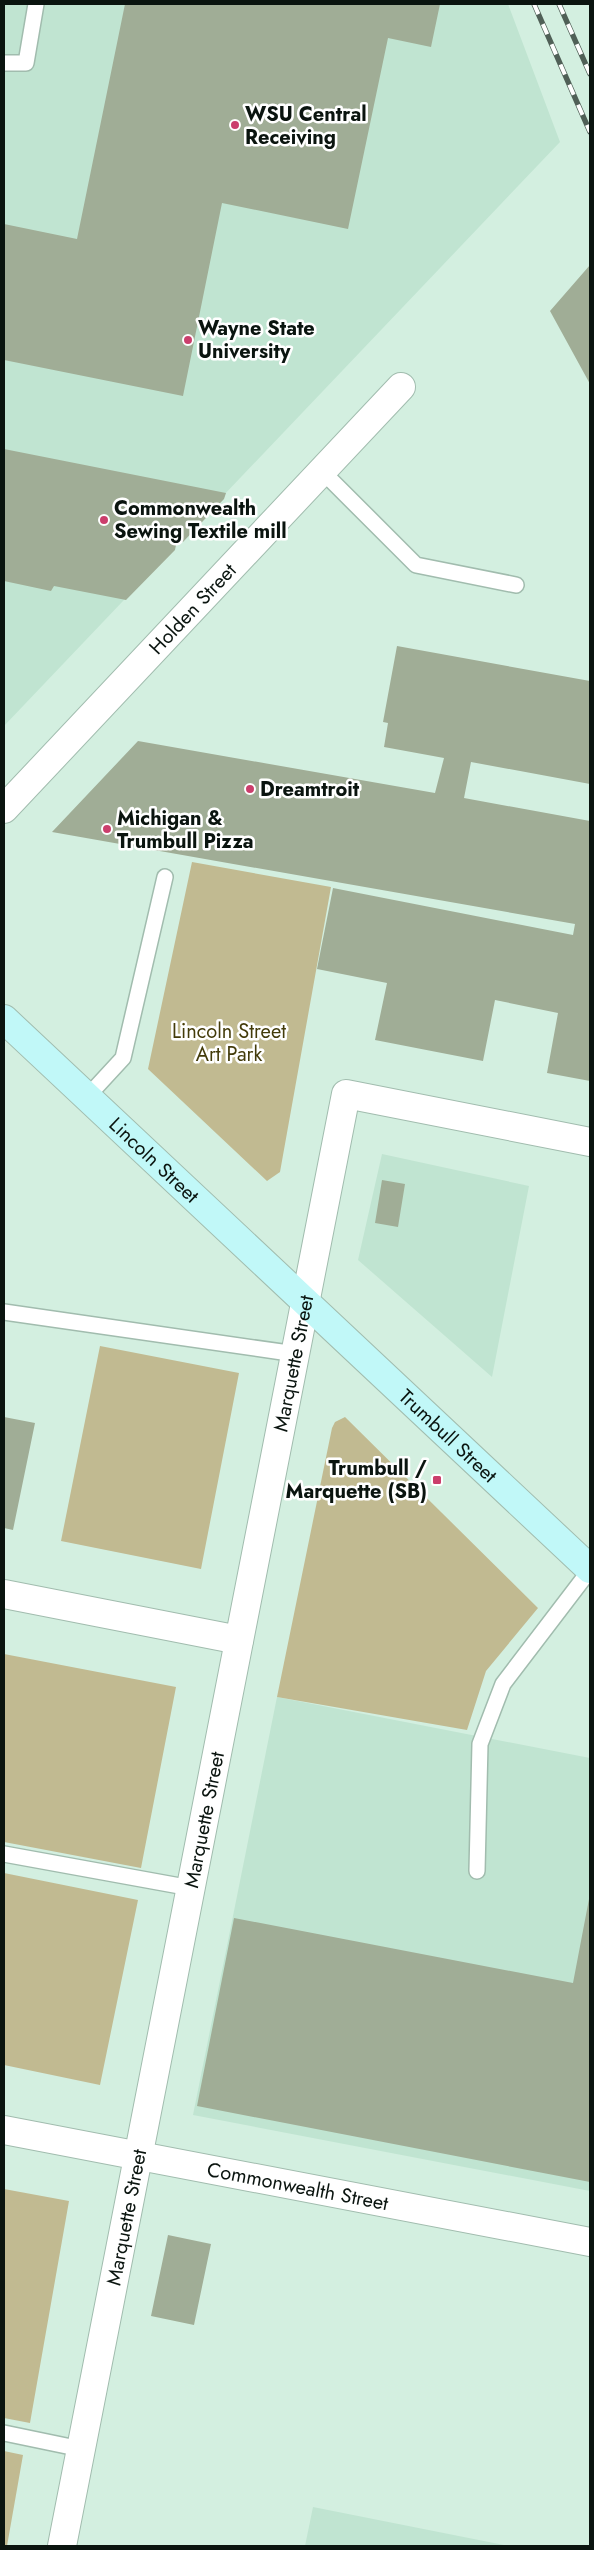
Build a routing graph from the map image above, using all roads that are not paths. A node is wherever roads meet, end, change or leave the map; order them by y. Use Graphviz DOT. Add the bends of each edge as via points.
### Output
graph roads {
  1 [pos="36,4"];
  2 [pos="4,63"];
  3 [pos="401,387"];
  4 [pos="322,471"];
  5 [pos="516,585"];
  6 [pos="4,809"];
  7 [pos="166,877"];
  8 [pos="4,1019"];
  9 [pos="87,1097"];
  10 [pos="590,1142"];
  11 [pos="305,1303"];
  12 [pos="4,1312"];
  13 [pos="296,1354"];
  14 [pos="590,1569"];
  15 [pos="4,1594"];
  16 [pos="239,1640"];
  17 [pos="4,1854"];
  18 [pos="477,1871"];
  19 [pos="191,1888"];
  20 [pos="4,2130"];
  21 [pos="138,2155"];
  22 [pos="590,2242"];
  23 [pos="4,2433"];
  24 [pos="81,2448"];
  25 [pos="62,2546"];
  1 -- 2 [label="lane" via="26,64"];
  3 -- 4 [label="street, Holden Street"];
  4 -- 5 [label="lane" via="416,564"];
  4 -- 6 [label="street, Holden Street"];
  7 -- 9 [label="lane" via="123,1058"];
  8 -- 9 [label="street, Lincoln Street"];
  9 -- 11 [label="street, Lincoln Street"];
  10 -- 11 [label="street, Marquette Street" via="346,1094"];
  11 -- 13 [label="street, Marquette Street"];
  11 -- 14 [label="street, Trumbull Street"];
  12 -- 13 [label="lane"];
  13 -- 16 [label="street, Marquette Street"];
  14 -- 18 [label="lane" via="503,1684 480,1744"];
  15 -- 16 [label="street"];
  16 -- 19 [label="street, Marquette Street"];
  17 -- 19 [label="lane"];
  19 -- 21 [label="street, Marquette Street"];
  20 -- 21 [label="street, Commonwealth Street"];
  21 -- 22 [label="street, Commonwealth Street"];
  21 -- 24 [label="street, Marquette Street"];
  23 -- 24 [label="lane"];
  24 -- 25 [label="street, Marquette Street"];
}
